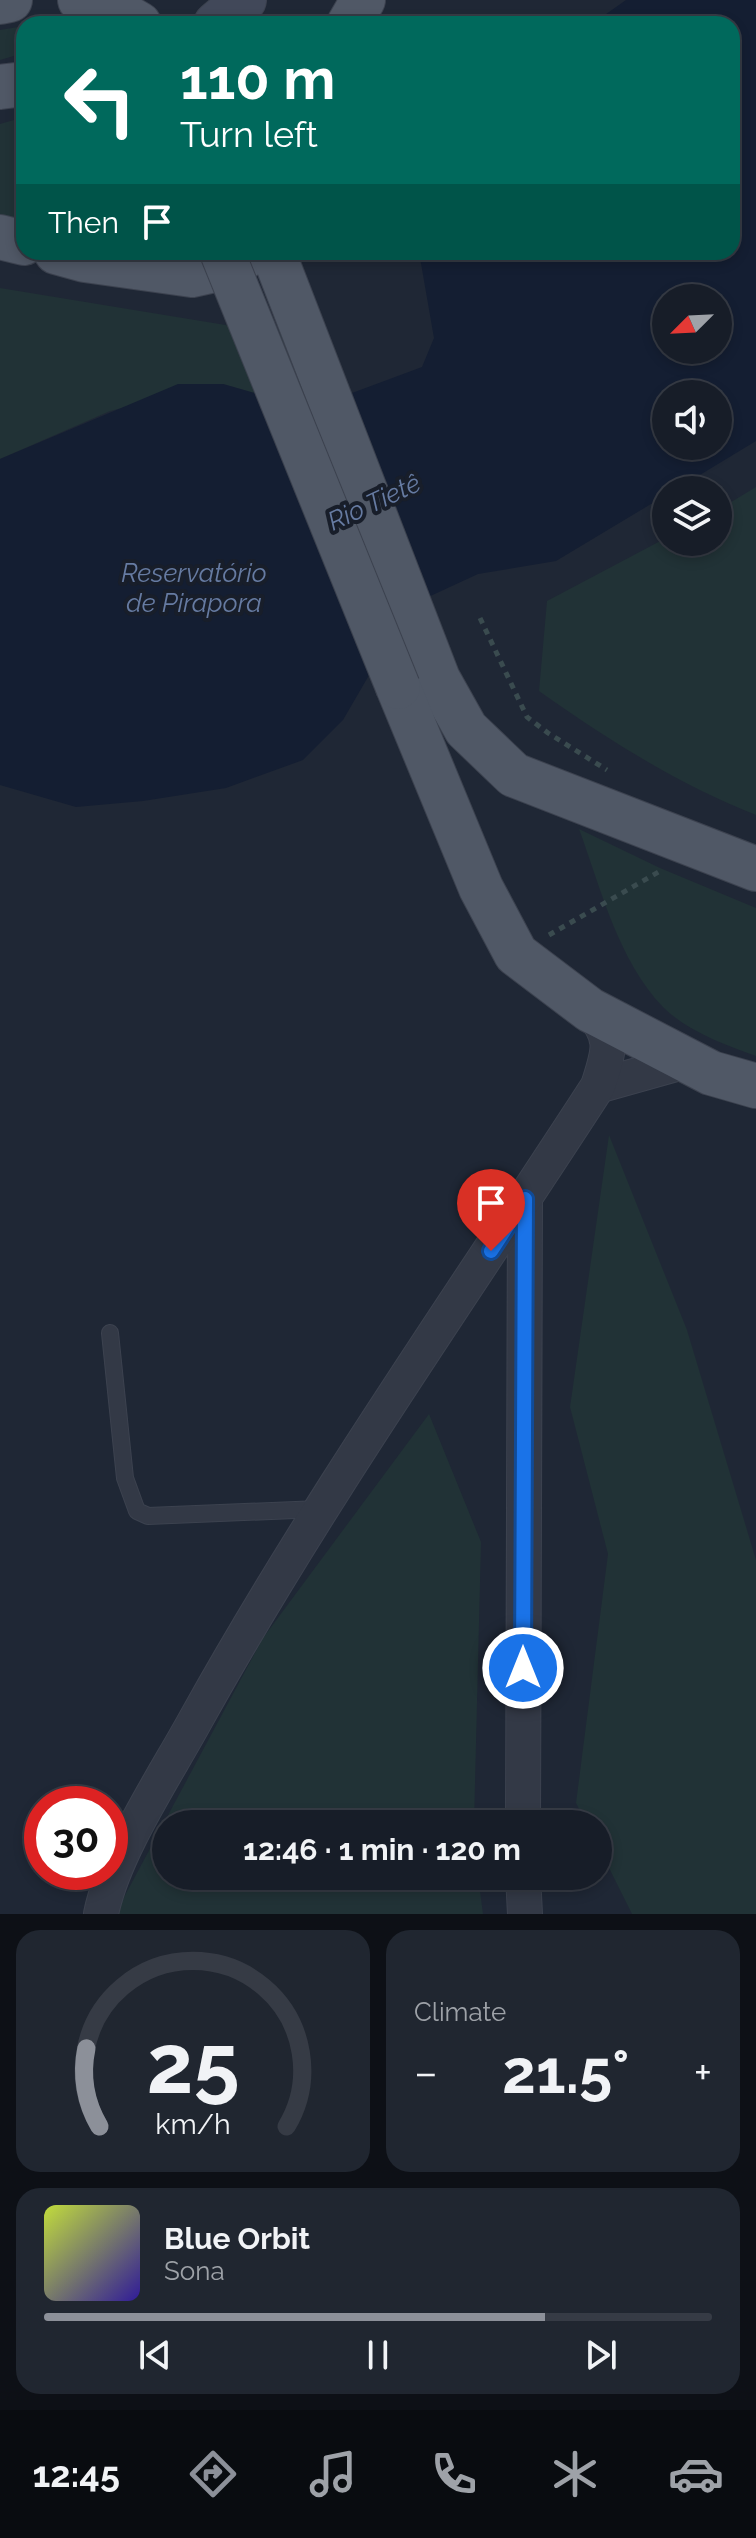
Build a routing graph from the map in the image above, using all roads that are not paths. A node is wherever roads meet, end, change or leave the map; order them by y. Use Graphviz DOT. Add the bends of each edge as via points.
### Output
graph roads {
  1 [pos="10,0"];
  2 [pos="80,0"];
  3 [pos="244,0"];
  4 [pos="0,2"];
  5 [pos="125,16"];
  6 [pos="225,16"];
  7 [pos="85,260"];
  8 [pos="226,260"];
  9 [pos="238,260"];
  10 [pos="276,260"];
  11 [pos="418,683"];
  12 [pos="756,869"];
  13 [pos="590,1010"];
  14 [pos="687,1061"];
  15 [pos="598,1086"];
  16 [pos="756,1086"];
  17 [pos="525,1199"];
  18 [pos="110,1333"];
  19 [pos="319,1509"];
  20 [pos="523,1810"];
  21 [pos="524,1890"];
  22 [pos="101,1914"];
  23 [pos="525,1914"];
  1 -- 4 [label="main road"];
  2 -- 5 [label="main road"];
  3 -- 6 [label="main road"];
  7 -- 9 [label="main road" via="192,275"];
  8 -- 11 [label="main road, bridge"];
  10 -- 11 [label="main road"];
  11 -- 12 [label="main road" via="514,775"];
  11 -- 13 [label="main road" via="481,888 516,954"];
  13 -- 14 [label="main road"];
  13 -- 15 [label="street" via="606,1028 608,1042"];
  14 -- 15 [label="street"];
  14 -- 16 [label="main road"];
  15 -- 17 [label="street"];
  17 -- 19 [label="street"];
  17 -- 20 [label="street"];
  18 -- 19 [label="lane" via="125,1478 137,1511 148,1516"];
  19 -- 22 [label="street" via="147,1807 122,1854"];
  21 -- 23 [label="street"];
}
